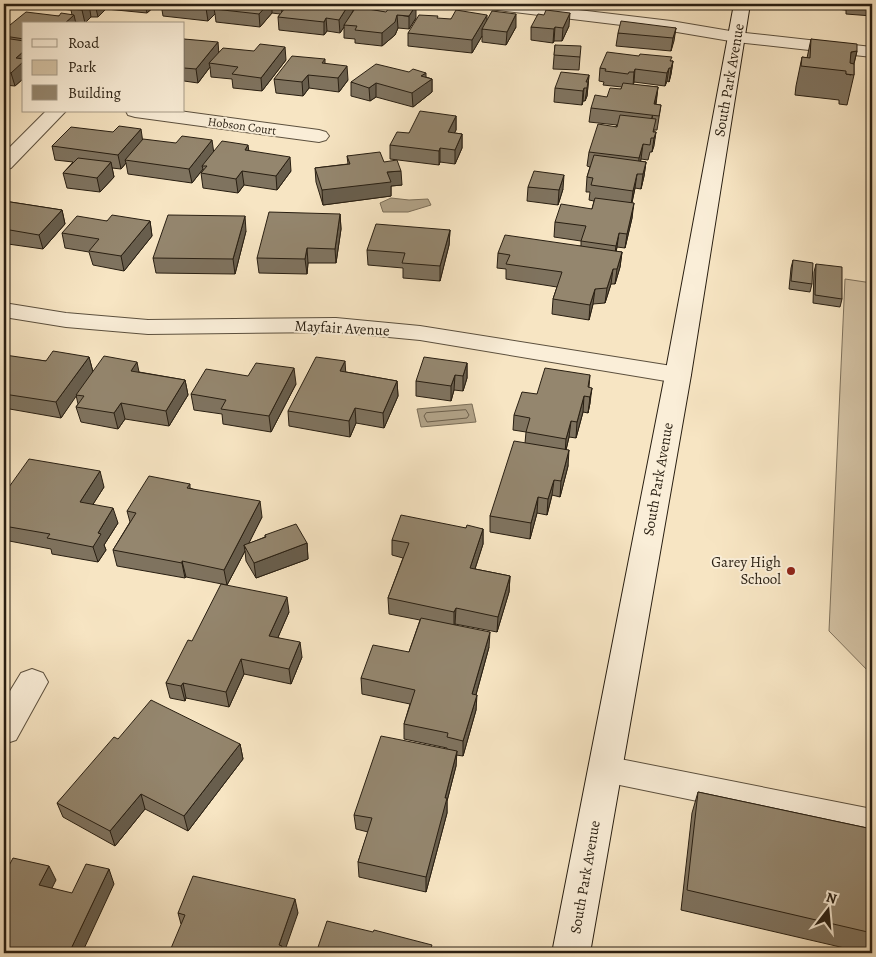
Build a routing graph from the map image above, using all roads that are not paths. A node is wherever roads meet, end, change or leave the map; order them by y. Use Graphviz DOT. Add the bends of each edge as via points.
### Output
graph roads {
  1 [pos="489,4"];
  2 [pos="742,4"];
  3 [pos="535,6"];
  4 [pos="736,37"];
  5 [pos="872,52"];
  6 [pos="56,112"];
  7 [pos="142,112"];
  8 [pos="319,136"];
  9 [pos="4,164"];
  10 [pos="4,310"];
  11 [pos="678,374"];
  12 [pos="32,682"];
  13 [pos="4,730"];
  14 [pos="605,769"];
  15 [pos="872,823"];
  16 [pos="571,953"];
  1 -- 3 [label="street"];
  2 -- 4 [label="street, South Park Avenue"];
  3 -- 4 [label="street"];
  4 -- 5 [label="street"];
  4 -- 11 [label="street, South Park Avenue"];
  6 -- 9 [label="street"];
  7 -- 8 [label="street, Hobson Court"];
  10 -- 11 [label="street, Mayfair Avenue" via="66,320 148,327 336,325 420,333"];
  11 -- 14 [label="street, South Park Avenue"];
  12 -- 13 [label="street"];
  14 -- 15 [label="lane"];
  14 -- 16 [label="street, South Park Avenue"];
}
